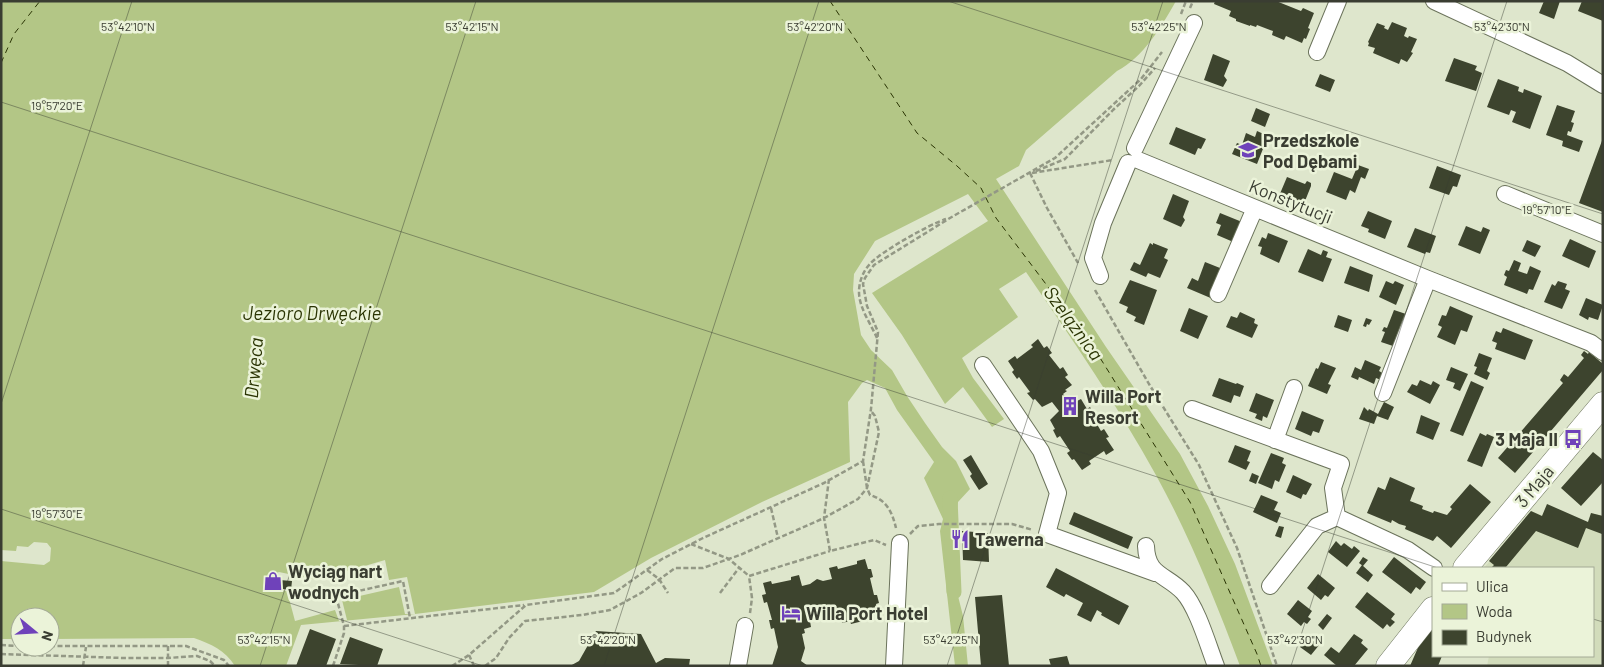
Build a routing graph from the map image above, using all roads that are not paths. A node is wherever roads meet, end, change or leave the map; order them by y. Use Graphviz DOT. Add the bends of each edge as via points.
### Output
graph roads {
  1 [pos="1338,1"];
  2 [pos="1434,1"];
  3 [pos="1187,18"];
  4 [pos="1317,52"];
  5 [pos="1603,86"];
  6 [pos="1134,157"];
  7 [pos="1506,194"];
  8 [pos="1256,208"];
  9 [pos="1603,234"];
  10 [pos="1428,279"];
  11 [pos="1097,281"];
  12 [pos="1218,294"];
  13 [pos="1603,352"];
  14 [pos="983,365"];
  15 [pos="1294,388"];
  16 [pos="1383,393"];
  17 [pos="1603,404"];
  18 [pos="1192,409"];
  19 [pos="1275,440"];
  20 [pos="1338,517"];
  21 [pos="896,545"];
  22 [pos="1146,546"];
  23 [pos="1433,567"];
  24 [pos="1466,567"];
  25 [pos="1155,573"];
  26 [pos="1270,586"];
  27 [pos="1432,610"];
  28 [pos="745,626"];
  29 [pos="738,666"];
  30 [pos="894,666"];
  31 [pos="1216,666"];
  32 [pos="1388,666"];
  1 -- 4 [label="street"];
  2 -- 5 [label="street" via="1567,63"];
  3 -- 6 [label="street"];
  6 -- 8 [label="street, Konstytucji"];
  6 -- 11 [label="street" via="1103,223 1093,258"];
  7 -- 9 [label="street"];
  8 -- 10 [label="street, Konstytucji"];
  8 -- 12 [label="street"];
  10 -- 13 [label="street, Konstytucji" via="1591,343"];
  10 -- 16 [label="street"];
  14 -- 25 [label="street" via="1041,450 1058,493 1046,534"];
  15 -- 19 [label="street"];
  17 -- 24 [label="street, 3 Maja"];
  18 -- 19 [label="street"];
  19 -- 20 [label="street" via="1341,464 1333,488"];
  20 -- 23 [label="street" via="1408,550"];
  20 -- 26 [label="street" via="1317,526"];
  21 -- 30 [label="street"];
  22 -- 25 [label="street" via="1146,556"];
  25 -- 31 [label="street" via="1182,590 1189,600"];
  27 -- 32 [label="street"];
  28 -- 29 [label="street"];
}
